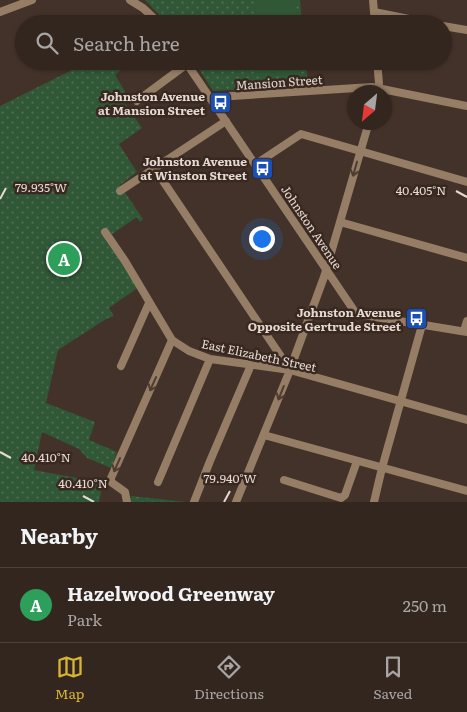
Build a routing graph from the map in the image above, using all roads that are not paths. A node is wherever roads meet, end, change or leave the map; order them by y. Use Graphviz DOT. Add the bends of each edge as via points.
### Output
graph roads {
  1 [pos="32,0"];
  2 [pos="130,0"];
  3 [pos="373,0"];
  4 [pos="0,12"];
  5 [pos="374,12"];
  6 [pos="150,15"];
  7 [pos="374,15"];
  8 [pos="389,15"];
  9 [pos="452,28"];
  10 [pos="467,30"];
  11 [pos="177,70"];
  12 [pos="191,70"];
  13 [pos="377,70"];
  14 [pos="377,85"];
  15 [pos="347,91"];
  16 [pos="392,93"];
  17 [pos="212,100"];
  18 [pos="137,101"];
  19 [pos="467,106"];
  20 [pos="226,121"];
  21 [pos="367,130"];
  22 [pos="360,151"];
  23 [pos="256,164"];
  24 [pos="155,169"];
  25 [pos="467,182"];
  26 [pos="120,191"];
  27 [pos="340,222"];
  28 [pos="105,232"];
  29 [pos="467,258"];
  30 [pos="326,270"];
  31 [pos="150,304"];
  32 [pos="467,321"];
  33 [pos="422,325"];
  34 [pos="466,331"];
  35 [pos="172,340"];
  36 [pos="210,359"];
  37 [pos="251,364"];
  38 [pos="121,366"];
  39 [pos="290,370"];
  40 [pos="401,402"];
  41 [pos="467,420"];
  42 [pos="264,435"];
  43 [pos="356,461"];
  44 [pos="382,468"];
  45 [pos="284,480"];
  46 [pos="158,482"];
  47 [pos="467,491"];
  48 [pos="127,502"];
  49 [pos="194,502"];
  50 [pos="236,502"];
  51 [pos="374,502"];
  1 -- 4 [label="street"];
  2 -- 6 [label="street"];
  3 -- 5 [label="street"];
  5 -- 7 [label="street"];
  5 -- 8 [label="street"];
  9 -- 10 [label="street"];
  11 -- 18 [label="street"];
  12 -- 17 [label="street, Johnston Avenue"];
  13 -- 14 [label="street"];
  15 -- 17 [label="street, Mansion Street" via="217,97"];
  16 -- 19 [label="street, Mansion Street"];
  17 -- 20 [label="street, Johnston Avenue"];
  20 -- 23 [label="street, Johnston Avenue"];
  20 -- 24 [label="street"];
  21 -- 22 [label="street"];
  22 -- 23 [label="street" via="301,134"];
  22 -- 25 [label="street"];
  22 -- 27 [label="street, one-way"];
  23 -- 30 [label="street, Johnston Avenue"];
  24 -- 26 [label="street"];
  24 -- 39 [label="street"];
  27 -- 29 [label="street"];
  27 -- 30 [label="street"];
  28 -- 31 [label="street, East Elizabeth Street"];
  30 -- 33 [label="street, Johnston Avenue" via="358,313"];
  30 -- 39 [label="street"];
  31 -- 35 [label="street, East Elizabeth Street"];
  31 -- 38 [label="street"];
  32 -- 34 [label="street"];
  33 -- 34 [label="street, Johnston Avenue"];
  33 -- 40 [label="street"];
  35 -- 36 [label="street, East Elizabeth Street"];
  35 -- 48 [label="street, one-way" via="111,478 111,482 125,492"];
  36 -- 37 [label="street, East Elizabeth Street"];
  36 -- 46 [label="street"];
  37 -- 39 [label="street, East Elizabeth Street"];
  37 -- 49 [label="street"];
  39 -- 40 [label="street, East Elizabeth Street"];
  39 -- 42 [label="street, one-way"];
  40 -- 41 [label="street, East Elizabeth Street"];
  40 -- 44 [label="street"];
  42 -- 43 [label="street"];
  42 -- 50 [label="street"];
  43 -- 44 [label="street"];
  43 -- 45 [label="street" via="345,495 341,498"];
  44 -- 47 [label="street"];
  44 -- 51 [label="street"];
}
